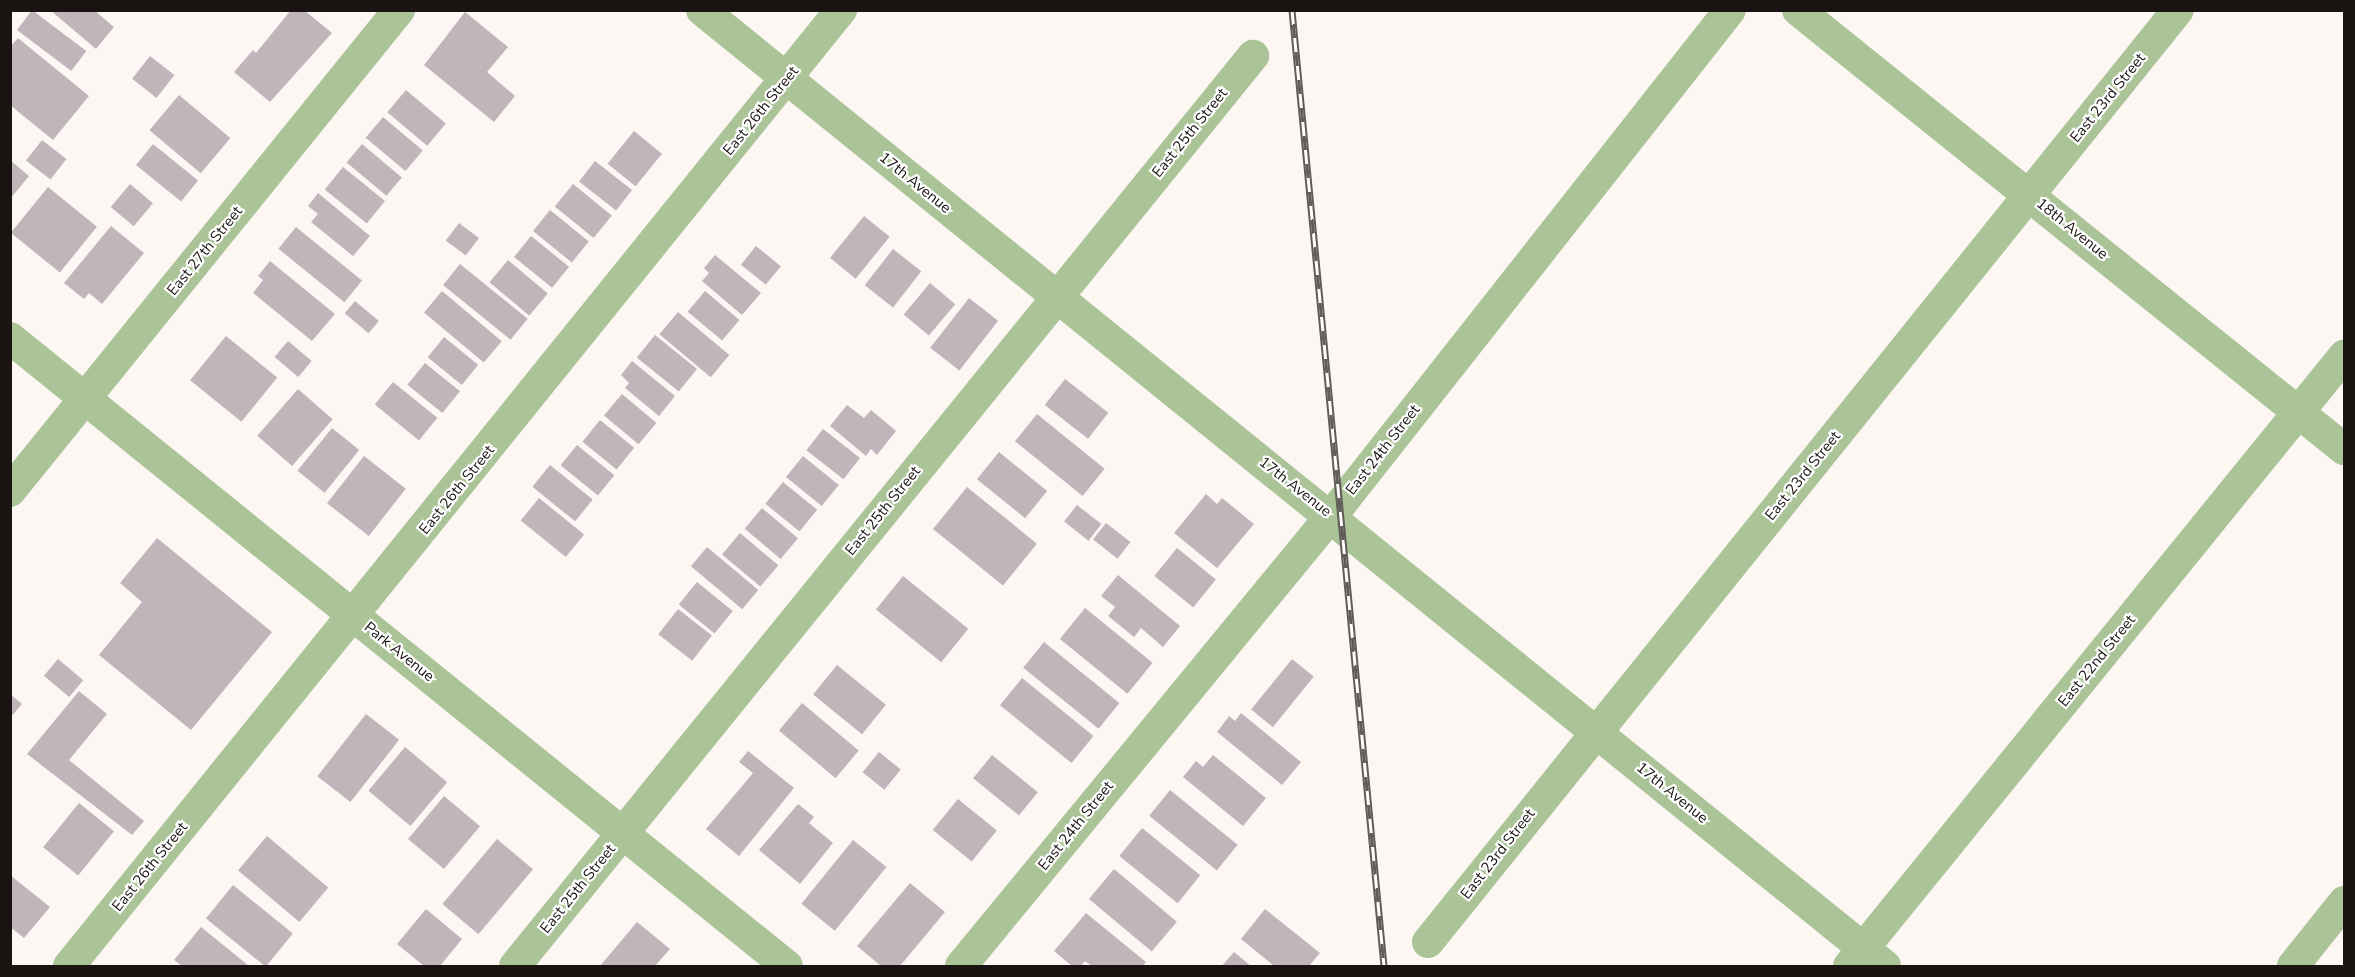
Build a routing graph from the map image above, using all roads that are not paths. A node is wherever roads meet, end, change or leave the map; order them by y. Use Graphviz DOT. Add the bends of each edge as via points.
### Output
graph roads {
  1 [pos="399,10"];
  2 [pos="702,10"];
  3 [pos="841,10"];
  4 [pos="1731,10"];
  5 [pos="1798,10"];
  6 [pos="2178,10"];
  7 [pos="1253,56"];
  8 [pos="786,79"];
  9 [pos="2030,195"];
  10 [pos="1056,297"];
  11 [pos="10,338"];
  12 [pos="2344,356"];
  13 [pos="86,399"];
  14 [pos="2299,412"];
  15 [pos="2344,449"];
  16 [pos="10,491"];
  17 [pos="1331,515"];
  18 [pos="354,616"];
  19 [pos="1596,731"];
  20 [pos="622,833"];
  21 [pos="2344,902"];
  22 [pos="1428,942"];
  23 [pos="1866,960"];
  24 [pos="69,966"];
  25 [pos="515,966"];
  26 [pos="787,966"];
  27 [pos="961,966"];
  28 [pos="2293,966"];
  1 -- 13 [label="street, East 27th Street"];
  2 -- 8 [label="street, 17th Avenue"];
  3 -- 8 [label="street, East 26th Street"];
  4 -- 17 [label="street, East 24th Street"];
  5 -- 9 [label="street, 18th Avenue"];
  6 -- 9 [label="street, East 23rd Street"];
  7 -- 10 [label="street, East 25th Street"];
  8 -- 10 [label="street, 17th Avenue"];
  8 -- 18 [label="street, East 26th Street"];
  9 -- 14 [label="street, 18th Avenue"];
  9 -- 19 [label="street, East 23rd Street"];
  10 -- 17 [label="street, 17th Avenue"];
  10 -- 20 [label="street, East 25th Street"];
  11 -- 13 [label="street, Park Avenue"];
  12 -- 14 [label="street, East 22nd Street"];
  13 -- 16 [label="street, East 27th Street"];
  13 -- 18 [label="street, Park Avenue"];
  14 -- 15 [label="street, 18th Avenue"];
  14 -- 23 [label="street, East 22nd Street"];
  17 -- 19 [label="street, 17th Avenue"];
  17 -- 27 [label="street, East 24th Street"];
  18 -- 20 [label="street, Park Avenue"];
  18 -- 24 [label="street, East 26th Street"];
  19 -- 22 [label="street, East 23rd Street"];
  19 -- 23 [label="street, 17th Avenue"];
  20 -- 25 [label="street, East 25th Street"];
  20 -- 26 [label="street, Park Avenue"];
  21 -- 28 [label="street"];
}
